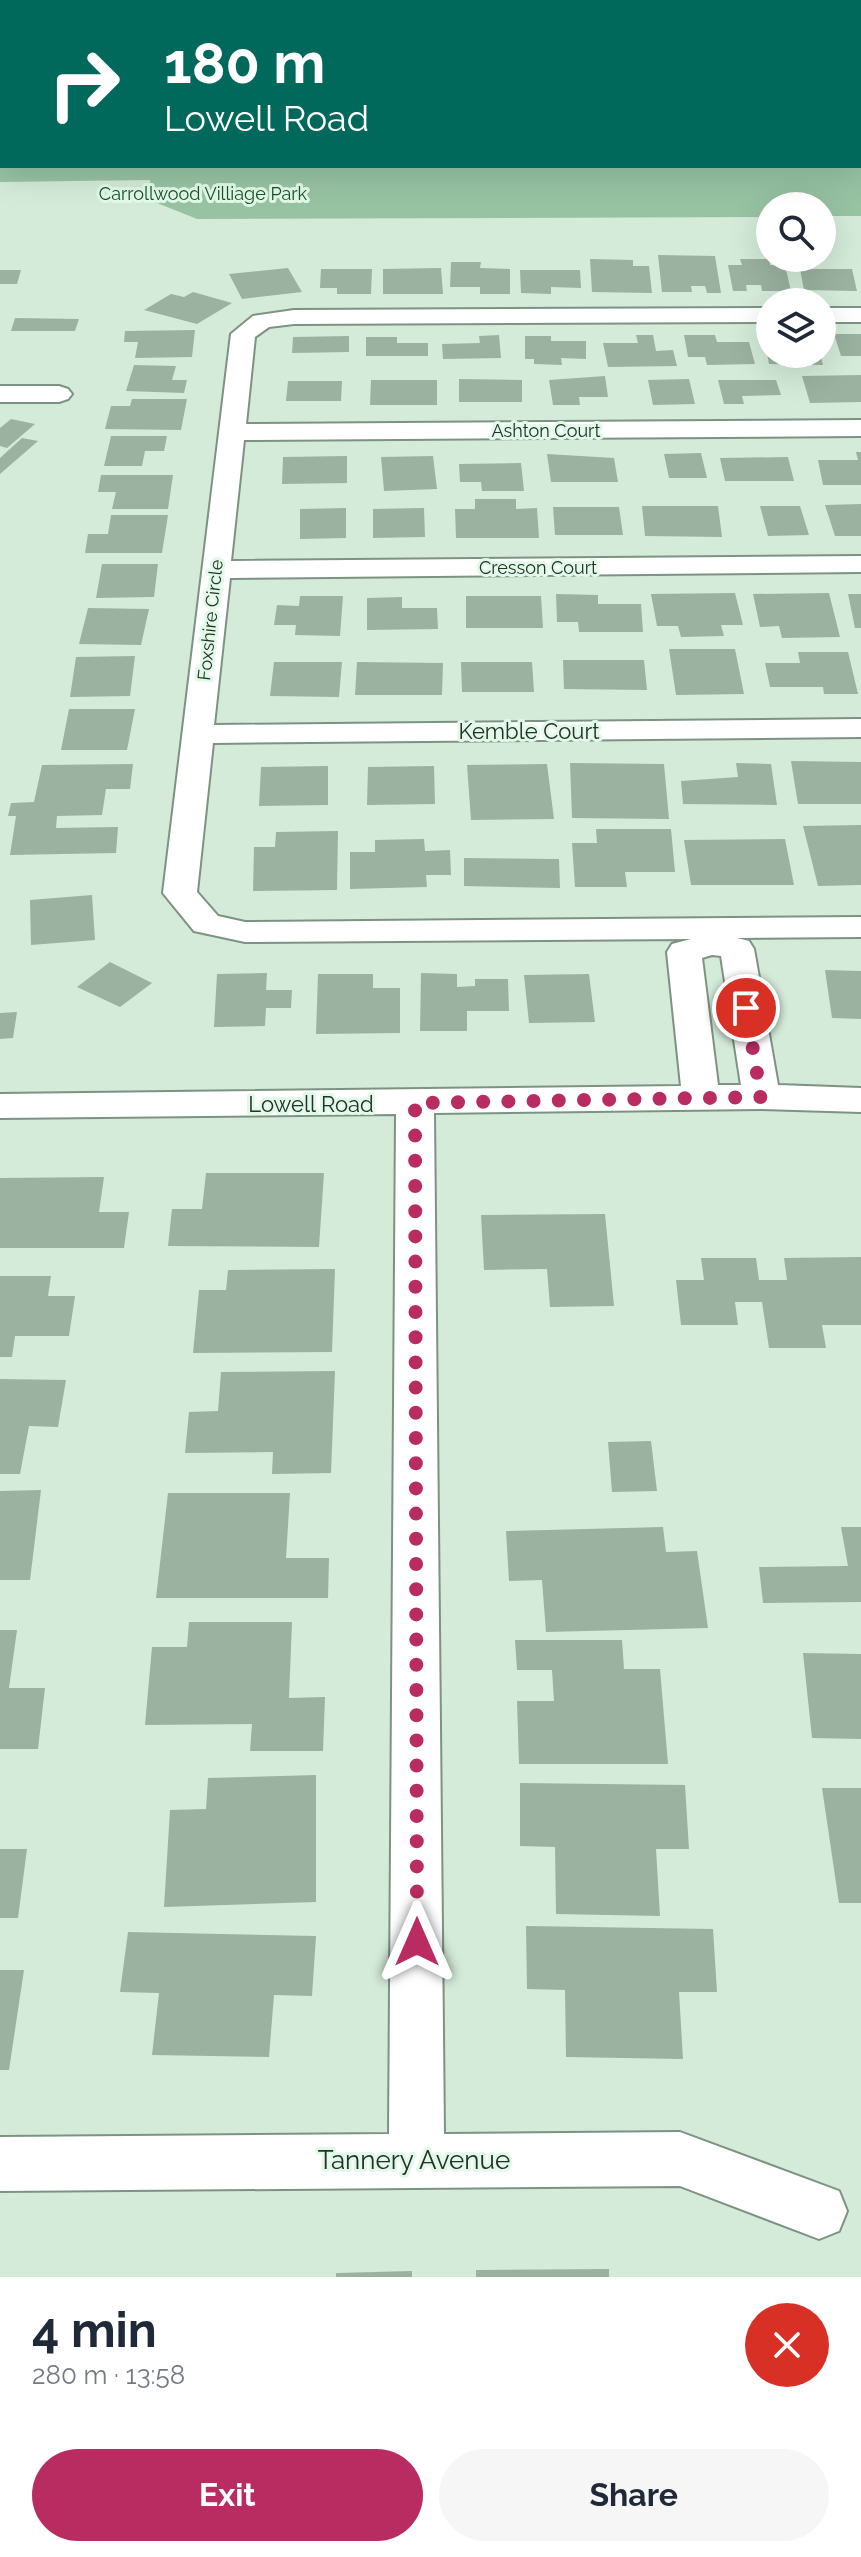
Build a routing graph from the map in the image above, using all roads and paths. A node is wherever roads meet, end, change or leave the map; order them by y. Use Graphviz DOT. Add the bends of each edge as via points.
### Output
graph roads {
  1 [pos="756,315"];
  2 [pos="836,315"];
  3 [pos="861,315"];
  4 [pos="0,394"];
  5 [pos="59,394"];
  6 [pos="861,428"];
  7 [pos="231,432"];
  8 [pos="861,564"];
  9 [pos="216,570"];
  10 [pos="861,728"];
  11 [pos="198,734"];
  12 [pos="861,927"];
  13 [pos="710,936"];
  14 [pos="761,1097"];
  15 [pos="701,1098"];
  16 [pos="861,1100"];
  17 [pos="415,1103"];
  18 [pos="0,1106"];
  19 [pos="417,2159"];
  20 [pos="0,2164"];
  21 [pos="819,2211"];
  1 -- 7 [label="street, Foxshire Circle" via="262,321 243,334"];
  2 -- 3 [label="street"];
  4 -- 5 [label="street"];
  6 -- 7 [label="street, Ashton Court"];
  7 -- 9 [label="street, Foxshire Circle"];
  8 -- 9 [label="street, Cresson Court"];
  9 -- 11 [label="street, Foxshire Circle"];
  10 -- 11 [label="street, Kemble Court"];
  11 -- 13 [label="street, Foxshire Circle" via="180,893 206,924 245,932"];
  12 -- 13 [label="street, Foxshire Circle"];
  13 -- 14 [label="street" via="737,949"];
  13 -- 15 [label="street" via="684,952"];
  14 -- 15 [label="street, Lowell Road"];
  14 -- 16 [label="street, Lowell Road"];
  15 -- 17 [label="street, Lowell Road"];
  17 -- 18 [label="street, Lowell Road"];
  17 -- 19 [label="street"];
  19 -- 20 [label="street, Tannery Avenue"];
  19 -- 21 [label="street, Tannery Avenue" via="680,2159"];
}
